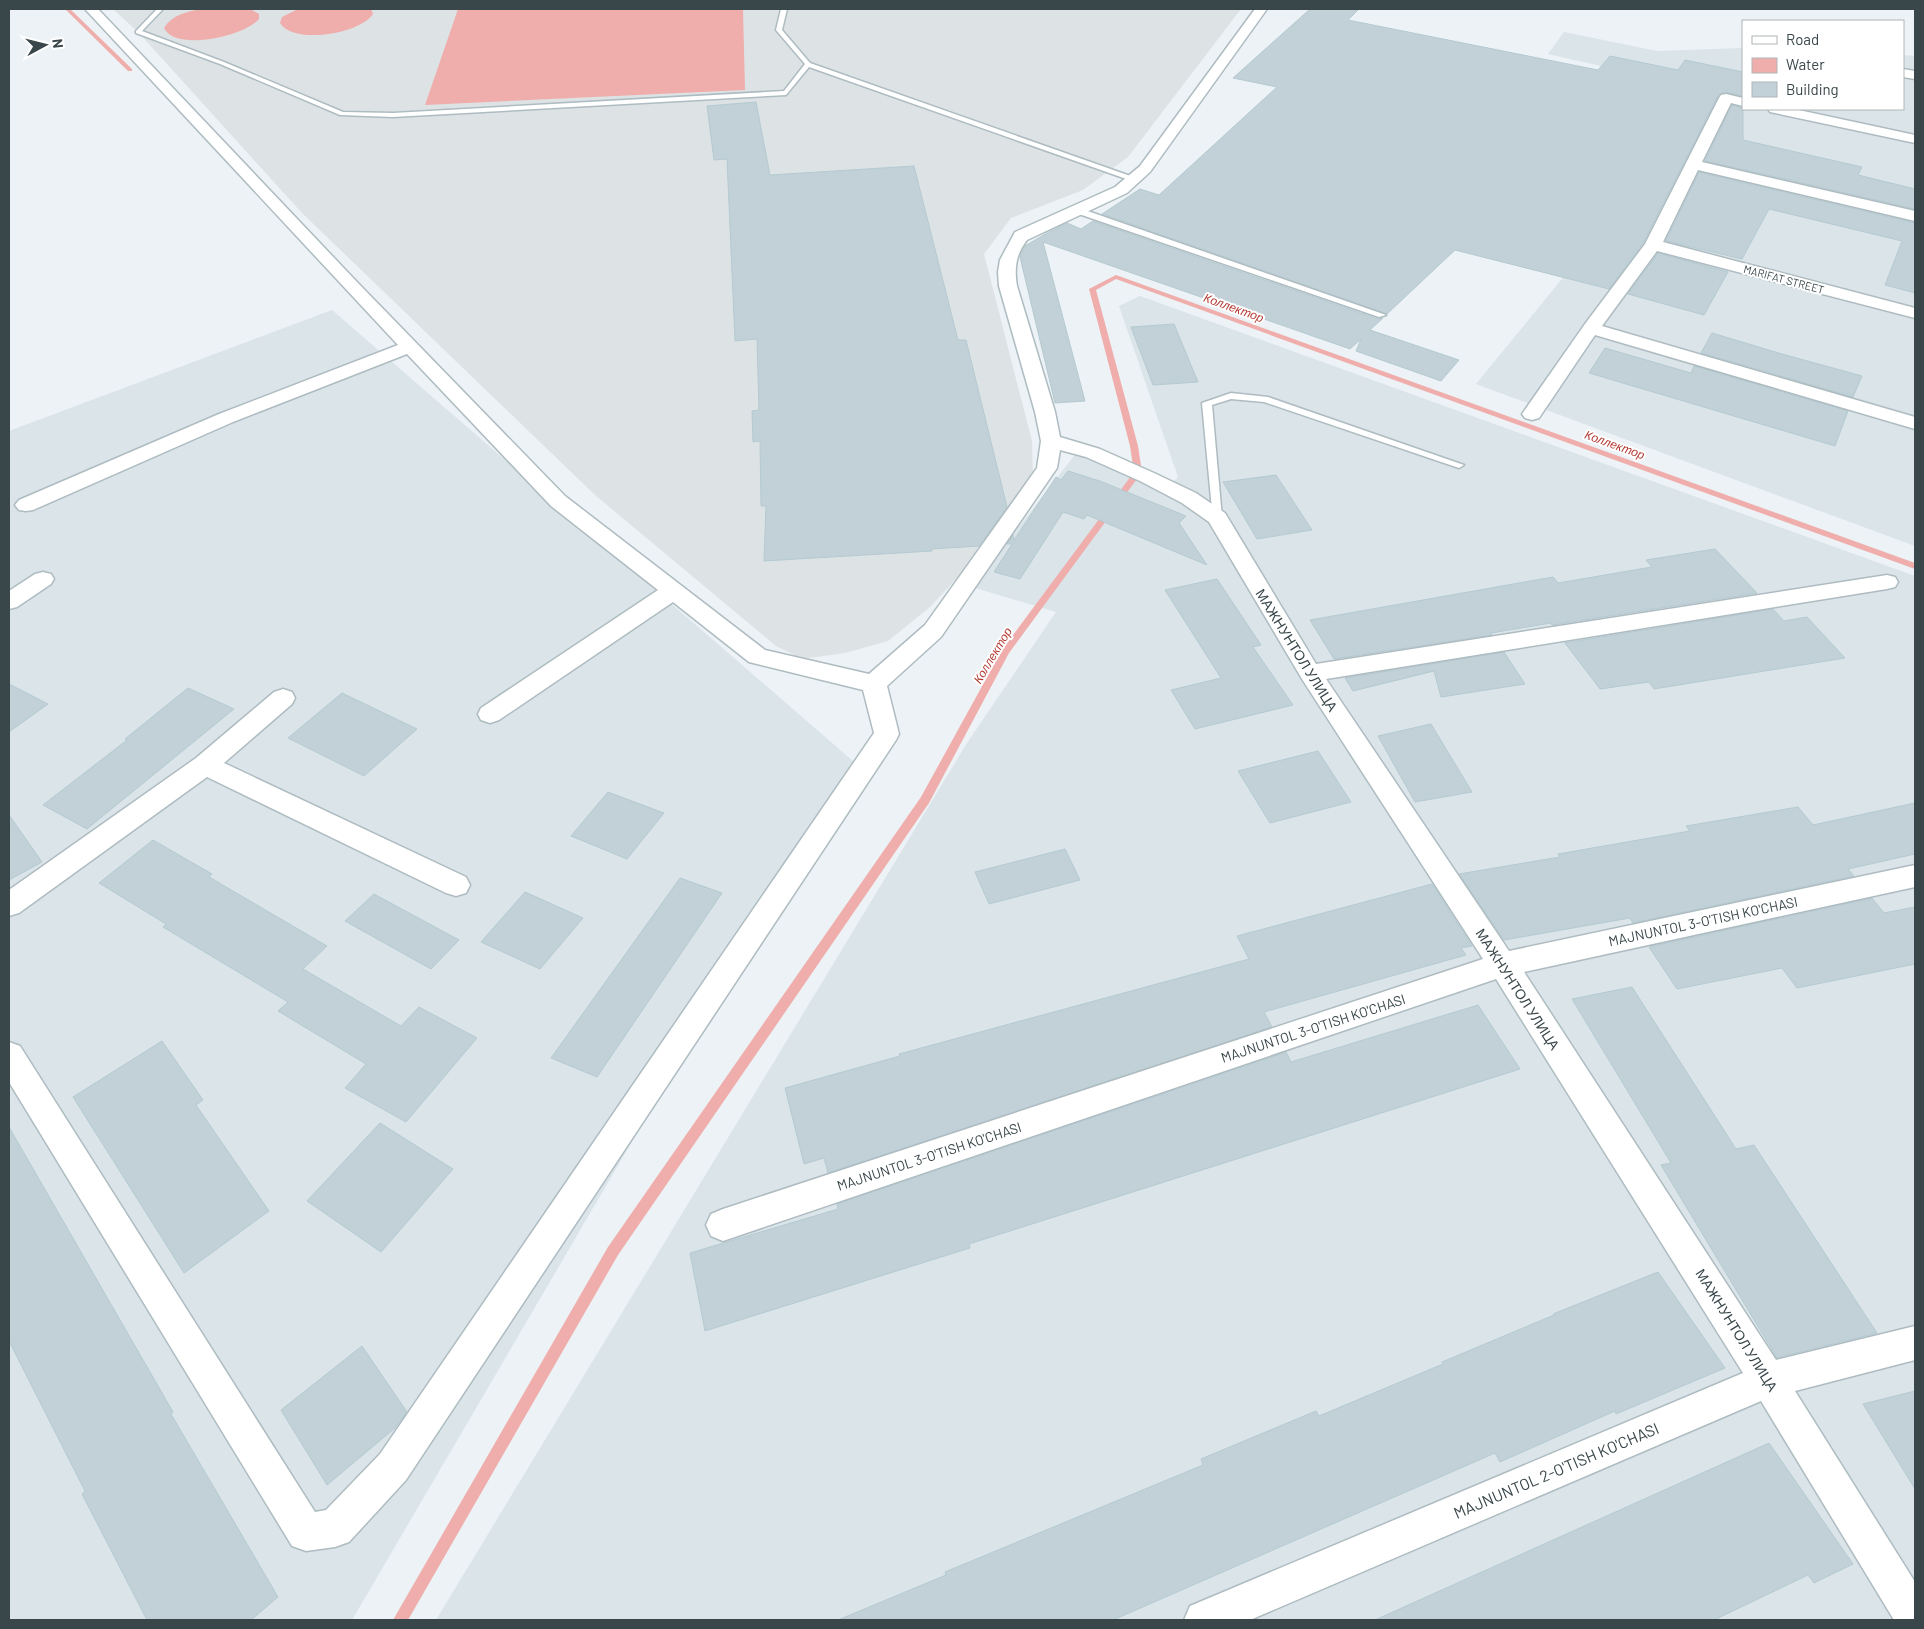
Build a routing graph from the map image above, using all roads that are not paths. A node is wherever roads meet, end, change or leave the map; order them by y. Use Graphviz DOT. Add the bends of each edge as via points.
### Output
graph roads {
  1 [pos="91,9"];
  2 [pos="160,9"];
  3 [pos="784,9"];
  4 [pos="1261,9"];
  5 [pos="808,64"];
  6 [pos="1742,102"];
  7 [pos="1780,110"];
  8 [pos="1915,139"];
  9 [pos="1693,164"];
  10 [pos="1135,179"];
  11 [pos="1076,210"];
  12 [pos="1915,216"];
  13 [pos="1653,245"];
  14 [pos="1915,313"];
  15 [pos="1382,315"];
  16 [pos="1591,328"];
  17 [pos="409,346"];
  18 [pos="1532,414"];
  19 [pos="1915,422"];
  20 [pos="1051,441"];
  21 [pos="1458,465"];
  22 [pos="26,505"];
  23 [pos="1216,518"];
  24 [pos="43,579"];
  25 [pos="1887,582"];
  26 [pos="673,591"];
  27 [pos="9,602"];
  28 [pos="1310,673"];
  29 [pos="874,684"];
  30 [pos="283,698"];
  31 [pos="490,714"];
  32 [pos="205,765"];
  33 [pos="1915,876"];
  34 [pos="456,885"];
  35 [pos="9,905"];
  36 [pos="1502,965"];
  37 [pos="9,1055"];
  38 [pos="723,1225"];
  39 [pos="1915,1343"];
  40 [pos="1768,1380"];
  41 [pos="1915,1618"];
  42 [pos="1204,1620"];
  1 -- 17 [label="street"];
  2 -- 5 [label="lane" via="138,32 222,63 342,114 393,115 786,93"];
  3 -- 5 [label="lane" via="779,30"];
  4 -- 10 [label="street"];
  5 -- 10 [label="lane"];
  6 -- 9 [label="street" via="1726,98"];
  7 -- 8 [label="street"];
  9 -- 12 [label="street"];
  9 -- 13 [label="street"];
  10 -- 11 [label="street" via="1121,190"];
  11 -- 15 [label="lane"];
  11 -- 20 [label="street" via="1021,236 1012,247 1005,270"];
  13 -- 14 [label="street, MARIFAT STREET"];
  13 -- 16 [label="street"];
  16 -- 18 [label="street"];
  16 -- 19 [label="street"];
  17 -- 22 [label="street" via="226,418"];
  17 -- 26 [label="street" via="558,501"];
  20 -- 23 [label="street, МАЖНУНТОЛ УЛИЦА" via="1093,453 1138,472 1190,498"];
  20 -- 29 [label="street" via="1047,468 933,631"];
  21 -- 23 [label="lane" via="1265,399 1231,396 1207,403"];
  23 -- 28 [label="street, МАЖНУНТОЛ УЛИЦА"];
  24 -- 27 [label="street"];
  25 -- 28 [label="street"];
  26 -- 29 [label="street" via="757,656"];
  26 -- 31 [label="street"];
  28 -- 36 [label="street, МАЖНУНТОЛ УЛИЦА"];
  29 -- 37 [label="street" via="888,734 393,1467 335,1528 306,1532"];
  30 -- 32 [label="street"];
  32 -- 34 [label="street"];
  32 -- 35 [label="street"];
  33 -- 36 [label="street, MAJNUNTOL 3-O'TISH KO'CHASI"];
  36 -- 38 [label="street, MAJNUNTOL 3-O'TISH KO'CHASI"];
  36 -- 40 [label="street, МАЖНУНТОЛ УЛИЦА"];
  39 -- 40 [label="street, MAJNUNTOL 2-O'TISH KO'CHASI"];
  40 -- 41 [label="street, МАЖНУНТОЛ УЛИЦА"];
  40 -- 42 [label="street, MAJNUNTOL 2-O'TISH KO'CHASI"];
}
